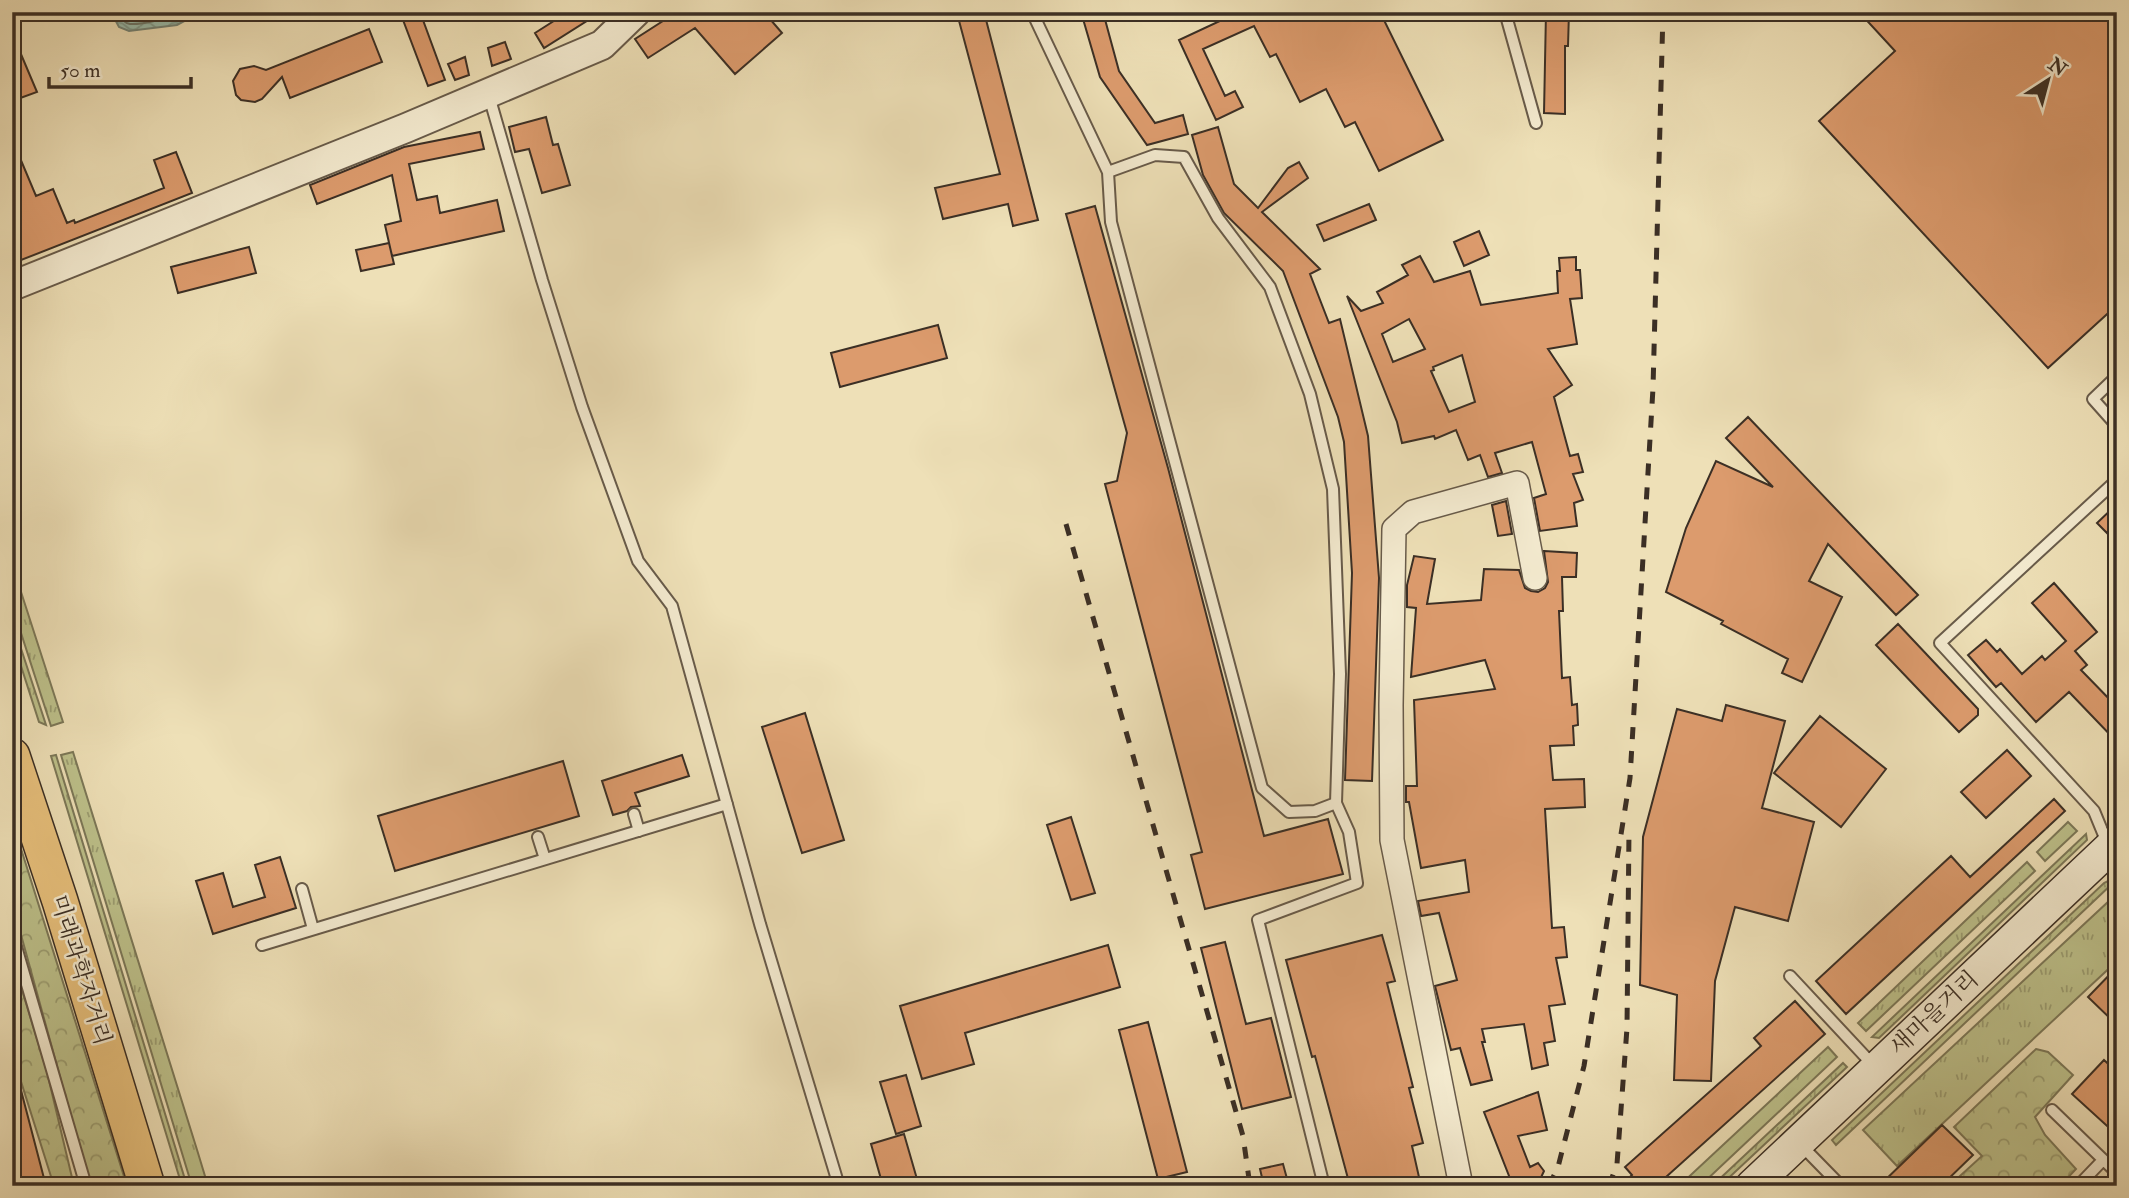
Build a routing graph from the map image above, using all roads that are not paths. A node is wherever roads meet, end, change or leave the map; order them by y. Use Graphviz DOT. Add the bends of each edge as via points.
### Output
graph roads {
  1 [pos="636,12"];
  2 [pos="1032,12"];
  3 [pos="1505,12"];
  4 [pos="488,93"];
  5 [pos="1536,123"];
  6 [pos="1108,172"];
  7 [pos="12,286"];
  8 [pos="2117,376"];
  9 [pos="2117,426"];
  10 [pos="2117,480"];
  11 [pos="1535,578"];
  12 [pos="12,756"];
  13 [pos="1336,803"];
  14 [pos="727,804"];
  15 [pos="634,814"];
  16 [pos="639,831"];
  17 [pos="538,836"];
  18 [pos="2114,849"];
  19 [pos="545,859"];
  20 [pos="302,888"];
  21 [pos="313,929"];
  22 [pos="12,933"];
  23 [pos="262,945"];
  24 [pos="1790,976"];
  25 [pos="1876,1068"];
  26 [pos="2052,1110"];
  27 [pos="1798,1142"];
  28 [pos="2103,1160"];
  29 [pos="2117,1173"];
  30 [pos="86,1186"];
  31 [pos="147,1186"];
  32 [pos="839,1186"];
  33 [pos="1324,1186"];
  34 [pos="1461,1186"];
  35 [pos="1752,1186"];
  36 [pos="1841,1186"];
  37 [pos="2078,1186"];
  1 -- 4 [label="street" via="601,45"];
  2 -- 6 [label="lane"];
  3 -- 5 [label="lane"];
  4 -- 7 [label="street"];
  4 -- 14 [label="lane" via="586,420 638,561 672,606"];
  6 -- 13 [label="lane" via="1111,222 1262,788 1289,812 1315,811"];
  6 -- 13 [label="lane" via="1155,155 1184,157 1218,218 1270,287 1310,394 1333,489 1340,674"];
  8 -- 9 [label="lane" via="2093,398"];
  10 -- 18 [label="lane" via="1940,643 2094,811"];
  11 -- 34 [label="street" via="1517,483 1413,512 1394,529 1392,840"];
  12 -- 31 [label="main road, 미래과학자거리"];
  13 -- 33 [label="lane" via="1349,832 1357,883 1258,920"];
  14 -- 16 [label="lane"];
  14 -- 32 [label="lane"];
  15 -- 16 [label="lane"];
  16 -- 19 [label="lane"];
  17 -- 19 [label="lane"];
  18 -- 25 [label="main road, 새마을거리"];
  19 -- 21 [label="lane"];
  20 -- 21 [label="lane"];
  21 -- 23 [label="lane"];
  22 -- 30 [label="lane"];
  24 -- 25 [label="lane"];
  25 -- 27 [label="main road, 새마을거리"];
  26 -- 28 [label="lane"];
  27 -- 35 [label="main road, 새마을거리"];
  27 -- 36 [label="lane"];
  28 -- 29 [label="lane"];
  28 -- 37 [label="lane"];
}
